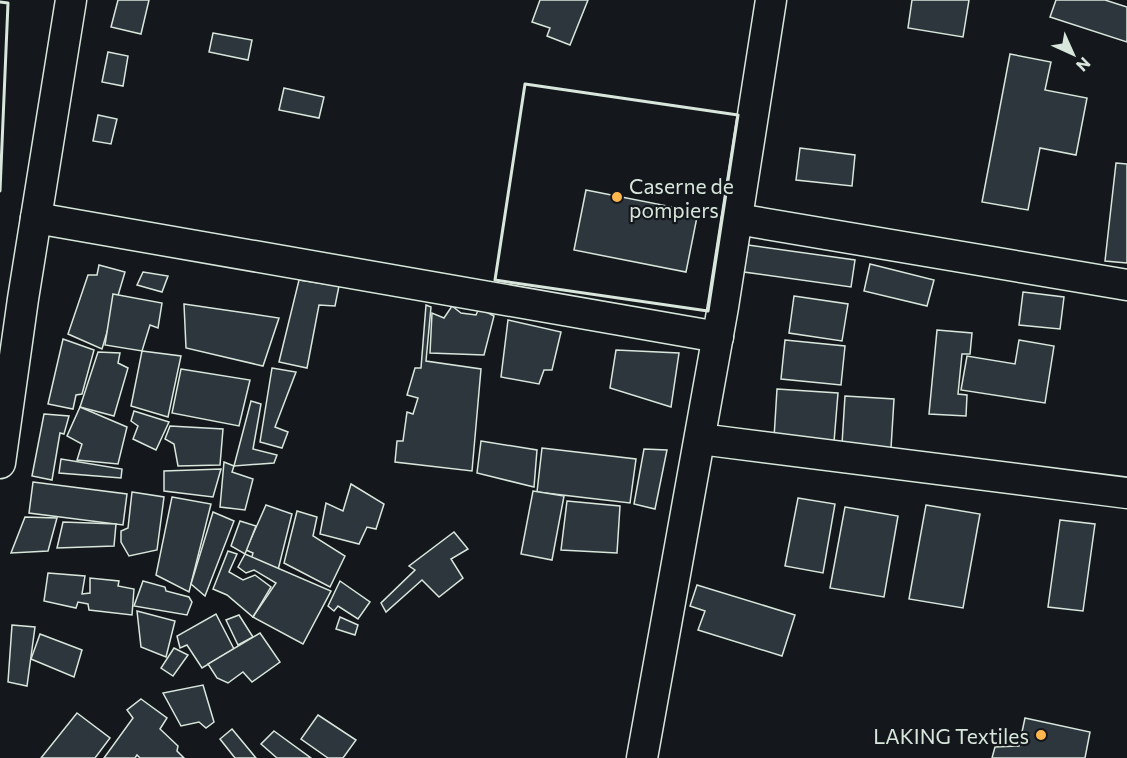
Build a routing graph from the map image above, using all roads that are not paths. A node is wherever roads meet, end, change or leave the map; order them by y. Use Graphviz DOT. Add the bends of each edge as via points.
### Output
graph roads {
  1 [pos="71,0"];
  2 [pos="771,0"];
  3 [pos="36,218"];
  4 [pos="737,219"];
  5 [pos="1127,285"];
  6 [pos="718,337"];
  7 [pos="700,439"];
  8 [pos="0,463"];
  9 [pos="1127,493"];
  10 [pos="642,758"];
  1 -- 3 [label="street"];
  2 -- 4 [label="street"];
  3 -- 6 [label="street"];
  3 -- 8 [label="street"];
  4 -- 5 [label="street"];
  4 -- 6 [label="street"];
  6 -- 7 [label="street"];
  7 -- 9 [label="street"];
  7 -- 10 [label="street"];
}
